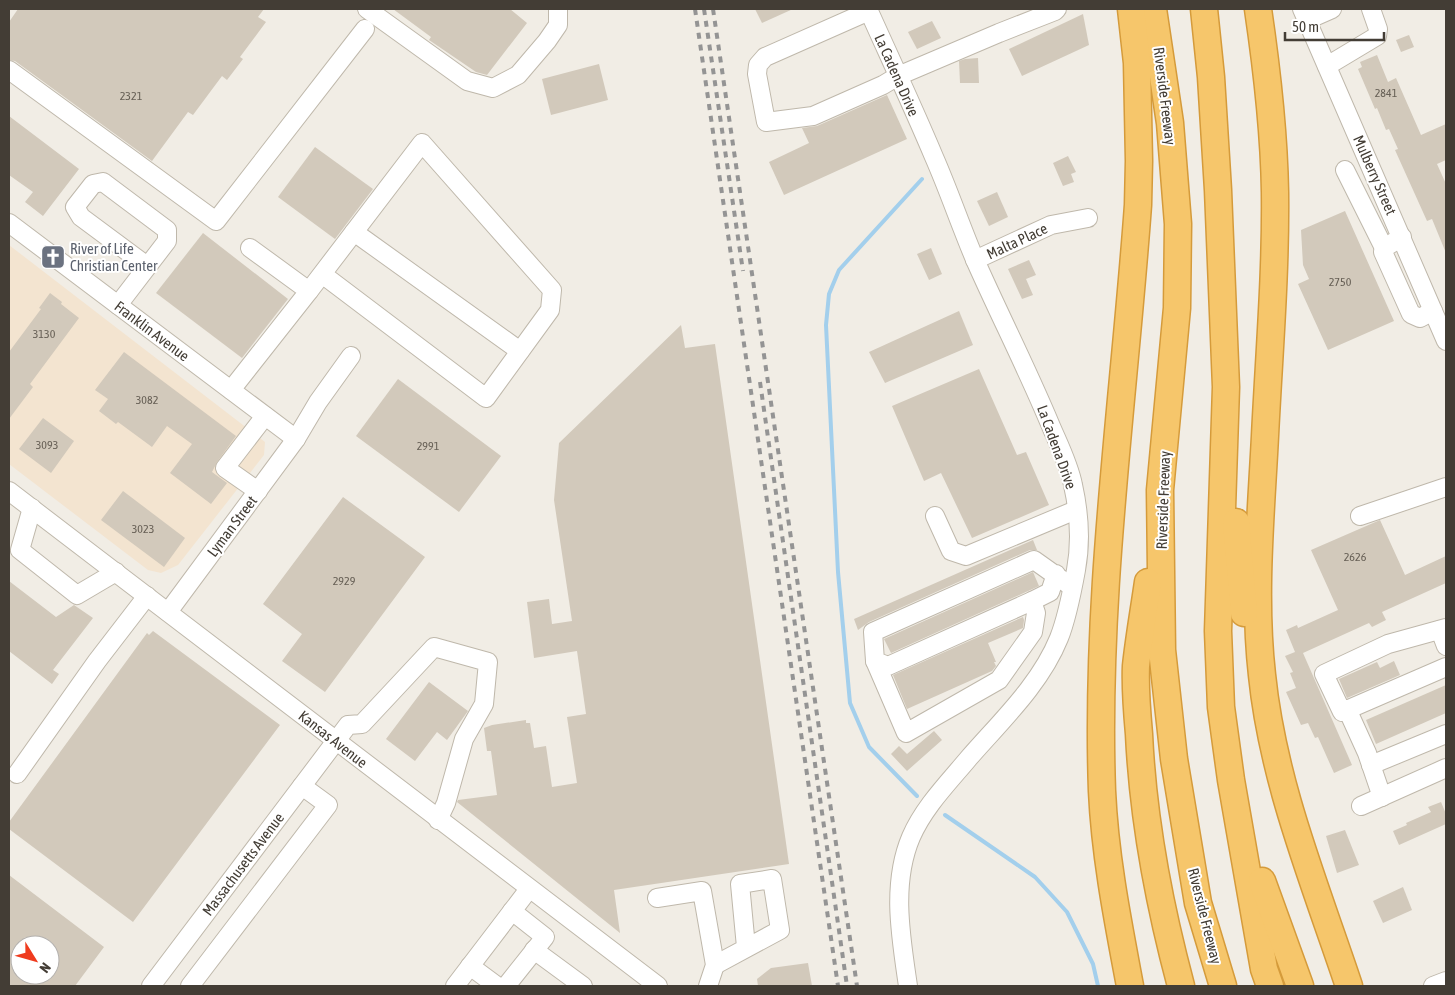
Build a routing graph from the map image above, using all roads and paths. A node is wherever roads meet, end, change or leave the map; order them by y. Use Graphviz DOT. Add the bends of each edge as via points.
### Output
graph roads {
  1 [pos="367,9"];
  2 [pos="558,9"];
  3 [pos="1057,9"];
  4 [pos="1131,9"];
  5 [pos="1153,9"];
  6 [pos="1204,9"];
  7 [pos="1258,9"];
  8 [pos="1332,9"];
  9 [pos="1371,9"];
  10 [pos="868,10"];
  11 [pos="1304,14"];
  12 [pos="365,29"];
  13 [pos="1327,66"];
  14 [pos="9,70"];
  15 [pos="898,76"];
  16 [pos="1345,170"];
  17 [pos="1088,218"];
  18 [pos="9,223"];
  19 [pos="354,232"];
  20 [pos="1402,237"];
  21 [pos="250,248"];
  22 [pos="1384,248"];
  23 [pos="975,260"];
  24 [pos="147,266"];
  25 [pos="322,274"];
  26 [pos="309,292"];
  27 [pos="118,305"];
  28 [pos="1433,311"];
  29 [pos="1445,337"];
  30 [pos="520,351"];
  31 [pos="351,356"];
  32 [pos="1226,387"];
  33 [pos="231,390"];
  34 [pos="265,416"];
  35 [pos="296,439"];
  36 [pos="1446,487"];
  37 [pos="1160,490"];
  38 [pos="9,491"];
  39 [pos="258,491"];
  40 [pos="32,508"];
  41 [pos="1076,510"];
  42 [pos="935,516"];
  43 [pos="1360,516"];
  44 [pos="116,572"];
  45 [pos="1056,574"];
  46 [pos="1072,587"];
  47 [pos="147,596"];
  48 [pos="1032,601"];
  49 [pos="168,612"];
  50 [pos="1444,635"];
  51 [pos="875,661"];
  52 [pos="1446,667"];
  53 [pos="1347,709"];
  54 [pos="1446,734"];
  55 [pos="336,742"];
  56 [pos="1371,766"];
  57 [pos="1446,768"];
  58 [pos="11,776"];
  59 [pos="1231,780"];
  60 [pos="302,786"];
  61 [pos="1382,797"];
  62 [pos="1361,806"];
  63 [pos="438,820"];
  64 [pos="529,888"];
  65 [pos="657,898"];
  66 [pos="512,911"];
  67 [pos="746,947"];
  68 [pos="534,950"];
  69 [pos="715,965"];
  70 [pos="470,966"];
  71 [pos="1446,980"];
  72 [pos="652,984"];
  73 [pos="151,986"];
  74 [pos="190,986"];
  75 [pos="455,986"];
  76 [pos="497,986"];
  77 [pos="506,986"];
  78 [pos="583,986"];
  79 [pos="708,986"];
  80 [pos="908,986"];
  81 [pos="1130,986"];
  82 [pos="1181,986"];
  83 [pos="1223,986"];
  84 [pos="1270,986"];
  85 [pos="1300,986"];
  86 [pos="1332,986"];
  87 [pos="1349,986"];
  88 [pos="1433,986"];
  1 -- 2 [label="street" via="467,81 492,88 518,75 548,41 558,25"];
  3 -- 15 [label="street"];
  4 -- 81 [label="highway" via="1137,63 1138,205 1109,528 1101,722 1107,850"];
  5 -- 37 [label="highway, Riverside Freeway" via="1170,123 1178,224 1176,308"];
  6 -- 32 [label="highway" via="1218,190"];
  7 -- 87 [label="highway" via="1268,76 1275,192 1260,540 1258,616 1261,674 1284,791"];
  8 -- 11 [label="street"];
  9 -- 13 [label="street" via="1378,29 1376,36"];
  10 -- 15 [label="street, La Cadena Drive"];
  10 -- 15 [label="street" via="765,57 758,65 757,74 766,122 813,116"];
  11 -- 13 [label="street, Mulberry Street"];
  12 -- 14 [label="street" via="216,221"];
  13 -- 20 [label="street, Mulberry Street"];
  15 -- 23 [label="street, La Cadena Drive"];
  16 -- 22 [label="street"];
  17 -- 23 [label="street, Malta Place" via="1051,225"];
  18 -- 27 [label="street, Franklin Avenue"];
  19 -- 25 [label="street"];
  19 -- 30 [label="street"];
  19 -- 30 [label="street" via="422,143 552,290 550,310"];
  20 -- 22 [label="street"];
  20 -- 28 [label="street, Mulberry Street"];
  21 -- 26 [label="street"];
  22 -- 28 [label="street" via="1411,314 1420,318"];
  23 -- 41 [label="street, La Cadena Drive" via="1061,451 1073,483"];
  24 -- 24 [label="street" via="167,241 167,230 103,182 93,184 75,207 81,217"];
  24 -- 27 [label="street"];
  25 -- 26 [label="street"];
  25 -- 30 [label="street" via="486,398"];
  26 -- 33 [label="street"];
  27 -- 33 [label="street, Franklin Avenue"];
  28 -- 29 [label="street, Mulberry Street"];
  31 -- 35 [label="street, Lyman Street"];
  32 -- 59 [label="highway" via="1218,631 1221,707"];
  32 -- 86 [label="highway" via="1250,682 1267,777 1291,870"];
  33 -- 34 [label="street, Franklin Avenue"];
  34 -- 35 [label="street, Franklin Avenue"];
  34 -- 39 [label="street" via="225,468"];
  35 -- 39 [label="street, Lyman Street"];
  36 -- 43 [label="street"];
  37 -- 82 [label="highway" via="1136,666 1137,707 1147,824"];
  37 -- 83 [label="highway, Riverside Freeway" via="1162,650 1174,759 1198,903"];
  38 -- 40 [label="street, Kansas Avenue"];
  39 -- 49 [label="street, Lyman Street"];
  40 -- 44 [label="street, Kansas Avenue"];
  40 -- 44 [label="street" via="20,550 77,594"];
  41 -- 42 [label="street" via="966,556 951,551"];
  41 -- 46 [label="street, La Cadena Drive" via="1078,543"];
  44 -- 47 [label="street, Kansas Avenue"];
  45 -- 46 [label="street"];
  45 -- 48 [label="street" via="1050,592"];
  45 -- 51 [label="street" via="1034,560 873,632"];
  46 -- 80 [label="street, La Cadena Drive" via="1058,638 1044,666 944,786 911,837 903,866 899,903"];
  47 -- 49 [label="street, Kansas Avenue"];
  47 -- 58 [label="street"];
  48 -- 51 [label="street" via="888,666"];
  48 -- 51 [label="street" via="1036,613 1033,632 999,680 906,733"];
  49 -- 55 [label="street, Kansas Avenue"];
  50 -- 53 [label="street" via="1388,644 1324,674 1342,712"];
  52 -- 53 [label="street"];
  53 -- 56 [label="street"];
  54 -- 56 [label="street"];
  55 -- 60 [label="street, Massachusetts Avenue"];
  55 -- 63 [label="street, Kansas Avenue"];
  55 -- 63 [label="street, Massachusetts Avenue" via="348,725 362,724 434,647 488,662 484,704 464,739"];
  56 -- 61 [label="street"];
  57 -- 61 [label="street"];
  59 -- 84 [label="highway" via="1264,969"];
  59 -- 85 [label="highway" via="1263,886"];
  60 -- 73 [label="street, Massachusetts Avenue"];
  60 -- 74 [label="street" via="328,805"];
  61 -- 62 [label="street"];
  63 -- 64 [label="street, Kansas Avenue"];
  64 -- 66 [label="street"];
  64 -- 72 [label="street, Kansas Avenue"];
  65 -- 69 [label="street" via="702,891"];
  66 -- 68 [label="street" via="545,937"];
  66 -- 70 [label="street"];
  67 -- 69 [label="street"];
  68 -- 77 [label="street"];
  68 -- 78 [label="street"];
  69 -- 79 [label="street"];
  70 -- 75 [label="street"];
  70 -- 76 [label="street"];
  71 -- 88 [label="street"];
}
